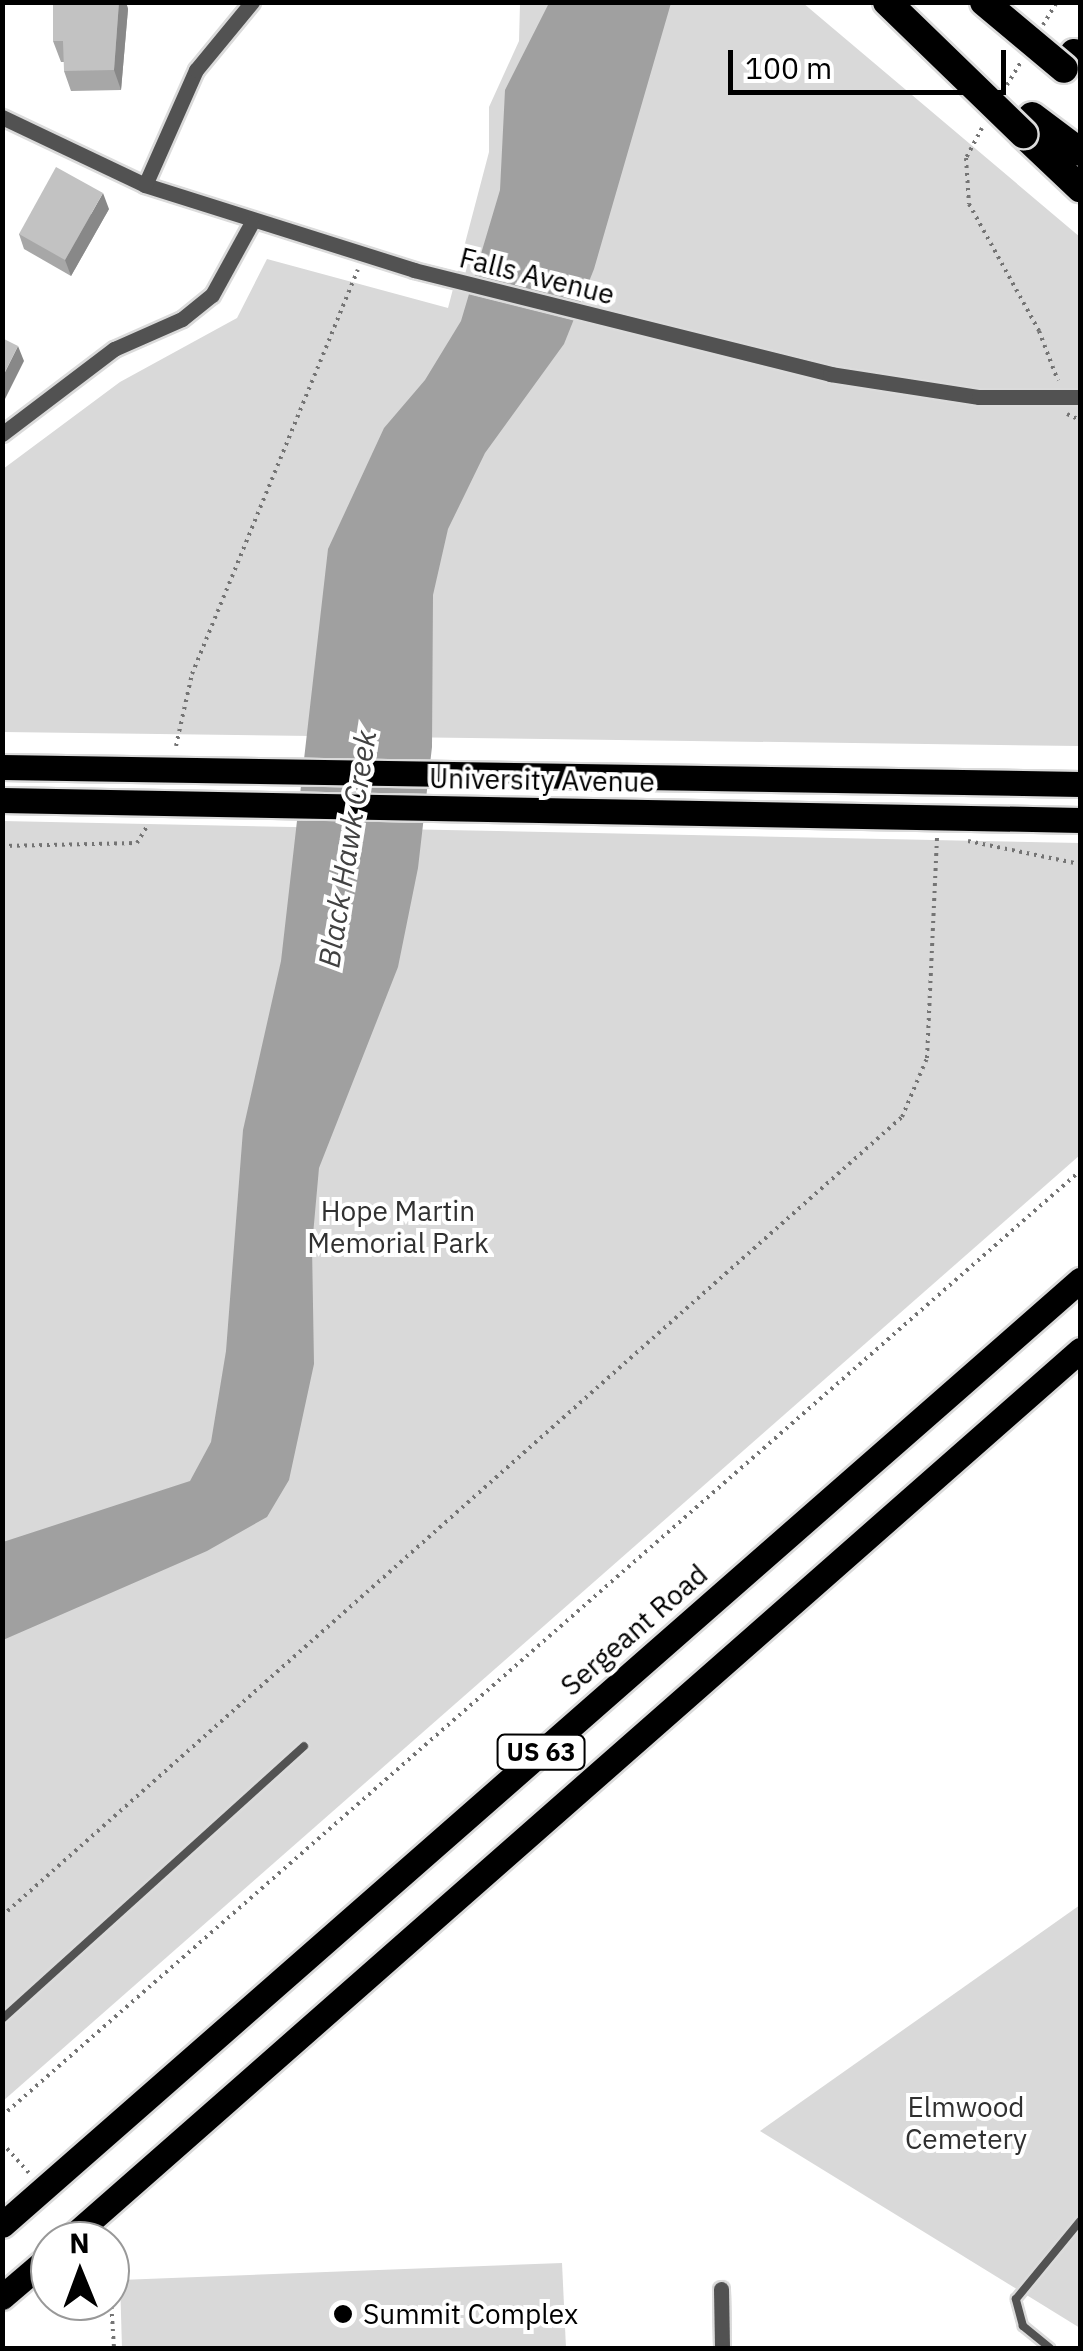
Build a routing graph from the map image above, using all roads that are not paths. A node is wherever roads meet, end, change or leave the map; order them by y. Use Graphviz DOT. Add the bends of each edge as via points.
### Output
graph roads {
  1 [pos="252,2"];
  2 [pos="890,2"];
  3 [pos="984,2"];
  4 [pos="996,2"];
  5 [pos="1075,65"];
  6 [pos="2,117"];
  7 [pos="1028,125"];
  8 [pos="1080,152"];
  9 [pos="146,185"];
  10 [pos="1080,188"];
  11 [pos="251,224"];
  12 [pos="1080,398"];
  13 [pos="2,434"];
  14 [pos="2,767"];
  15 [pos="1080,784"];
  16 [pos="2,800"];
  17 [pos="1080,820"];
  18 [pos="1080,1280"];
  19 [pos="1080,1350"];
  20 [pos="304,1746"];
  21 [pos="2,2019"];
  22 [pos="89,2221"];
  23 [pos="1080,2221"];
  24 [pos="2,2224"];
  25 [pos="30,2273"];
  26 [pos="721,2288"];
  27 [pos="2,2297"];
  28 [pos="722,2348"];
  29 [pos="1050,2348"];
  1 -- 9 [label="street" via="196,70"];
  2 -- 7 [label="highway, bridge"];
  3 -- 5 [label="highway, bridge"];
  4 -- 5 [label="highway"];
  6 -- 9 [label="street, Falls Avenue"];
  7 -- 8 [label="highway"];
  7 -- 10 [label="highway"];
  9 -- 11 [label="street, Falls Avenue"];
  11 -- 12 [label="street, Falls Avenue" via="685,339 880,382 979,396"];
  11 -- 13 [label="street" via="212,296 182,319 114,350"];
  14 -- 15 [label="main road, University Avenue"];
  16 -- 17 [label="main road, University Avenue"];
  18 -- 24 [label="main road, Sergeant Road / US 63"];
  19 -- 22 [label="main road, US 63"];
  20 -- 21 [label="lane"];
  23 -- 29 [label="lane" via="1016,2298 1023,2326"];
  25 -- 27 [label="main road"];
  26 -- 28 [label="street"];
}
